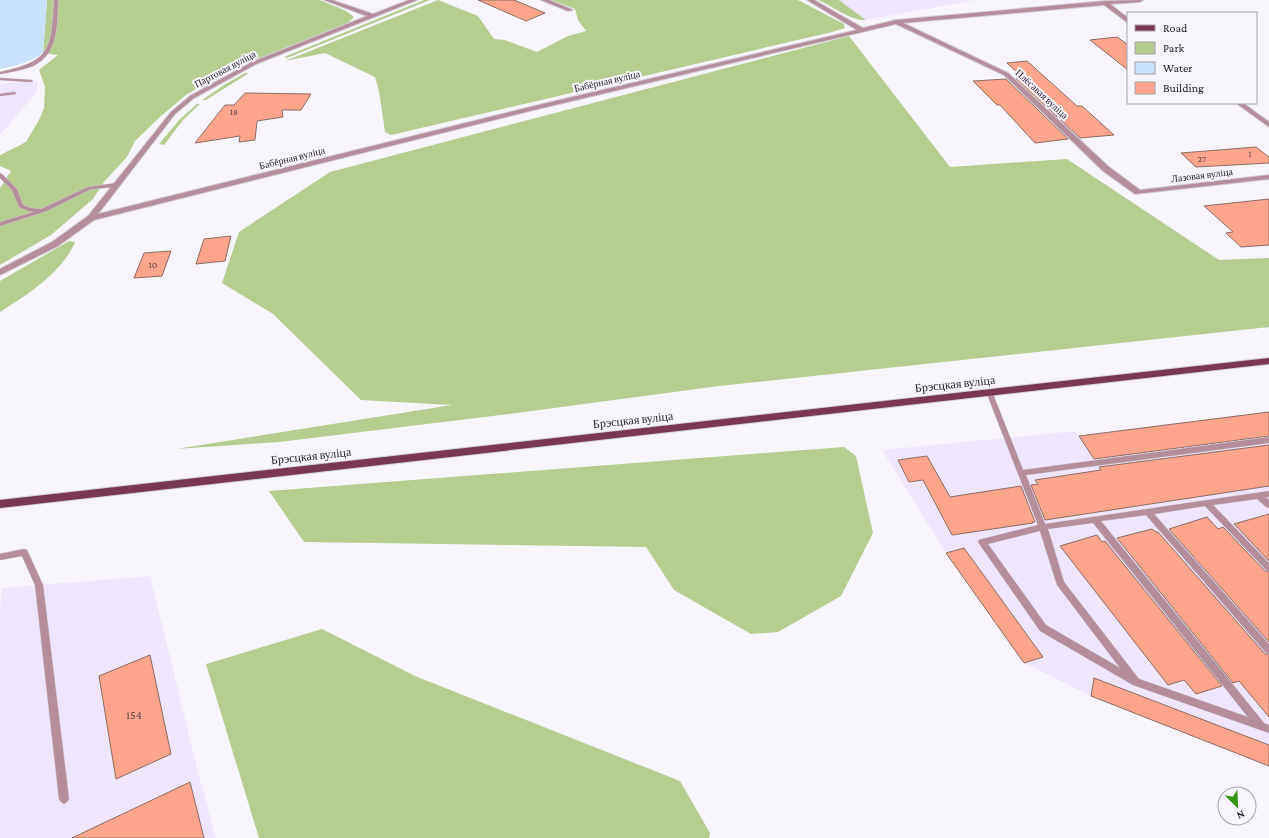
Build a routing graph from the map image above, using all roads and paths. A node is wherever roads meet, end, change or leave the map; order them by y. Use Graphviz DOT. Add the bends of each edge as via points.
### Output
graph roads {
  1 [pos="56,0"];
  2 [pos="327,0"];
  3 [pos="414,0"];
  4 [pos="544,0"];
  5 [pos="810,0"];
  6 [pos="1140,0"];
  7 [pos="1102,2"];
  8 [pos="570,10"];
  9 [pos="372,16"];
  10 [pos="1127,20"];
  11 [pos="896,22"];
  12 [pos="862,30"];
  13 [pos="0,73"];
  14 [pos="0,79"];
  15 [pos="31,81"];
  16 [pos="14,93"];
  17 [pos="0,95"];
  18 [pos="1240,104"];
  19 [pos="1269,125"];
  20 [pos="0,175"];
  21 [pos="1269,177"];
  22 [pos="116,185"];
  23 [pos="1138,192"];
  24 [pos="45,210"];
  25 [pos="91,218"];
  26 [pos="0,224"];
  27 [pos="0,272"];
  28 [pos="1269,361"];
  29 [pos="990,394"];
  30 [pos="1269,440"];
  31 [pos="1021,473"];
  32 [pos="1269,494"];
  33 [pos="1258,495"];
  34 [pos="1206,503"];
  35 [pos="0,504"];
  36 [pos="1269,505"];
  37 [pos="1148,512"];
  38 [pos="1095,519"];
  39 [pos="1043,527"];
  40 [pos="0,557"];
  41 [pos="1269,568"];
  42 [pos="1269,650"];
  43 [pos="1136,682"];
  44 [pos="1265,728"];
  45 [pos="64,799"];
  1 -- 13 [label="lane" via="55,29 49,50 38,63 21,70"];
  2 -- 9 [label="street"];
  3 -- 9 [label="street, Партовая вуліца"];
  4 -- 8 [label="street"];
  5 -- 12 [label="street"];
  6 -- 7 [label="street, Бабёрная вуліца"];
  7 -- 10 [label="street"];
  7 -- 11 [label="street, Бабёрная вуліца"];
  9 -- 22 [label="street, Партовая вуліца" via="254,63 192,97 173,113"];
  11 -- 12 [label="street, Бабёрная вуліца"];
  11 -- 23 [label="street, Плёсавая вуліца" via="1006,74 1106,169"];
  12 -- 25 [label="street, Бабёрная вуліца"];
  14 -- 15 [label="lane"];
  16 -- 17 [label="lane"];
  18 -- 19 [label="street"];
  20 -- 24 [label="lane" via="14,188 21,206 30,210"];
  21 -- 23 [label="street, Лазовая вуліца"];
  22 -- 24 [label="lane" via="90,188"];
  22 -- 25 [label="street, Партовая вуліца"];
  24 -- 26 [label="lane"];
  25 -- 27 [label="street" via="54,244"];
  28 -- 29 [label="main road, Брэсцкая вуліца"];
  29 -- 31 [label="lane"];
  29 -- 35 [label="main road, Брэсцкая вуліца"];
  30 -- 31 [label="lane"];
  31 -- 39 [label="lane"];
  32 -- 33 [label="lane"];
  33 -- 34 [label="lane"];
  33 -- 36 [label="lane"];
  34 -- 37 [label="lane"];
  34 -- 41 [label="lane"];
  37 -- 38 [label="lane"];
  37 -- 42 [label="lane"];
  38 -- 39 [label="lane"];
  38 -- 44 [label="lane"];
  39 -- 43 [label="lane" via="1060,584"];
  39 -- 43 [label="lane" via="982,542 1043,628"];
  40 -- 45 [label="lane" via="24,552 39,585"];
  43 -- 44 [label="lane"];
}
